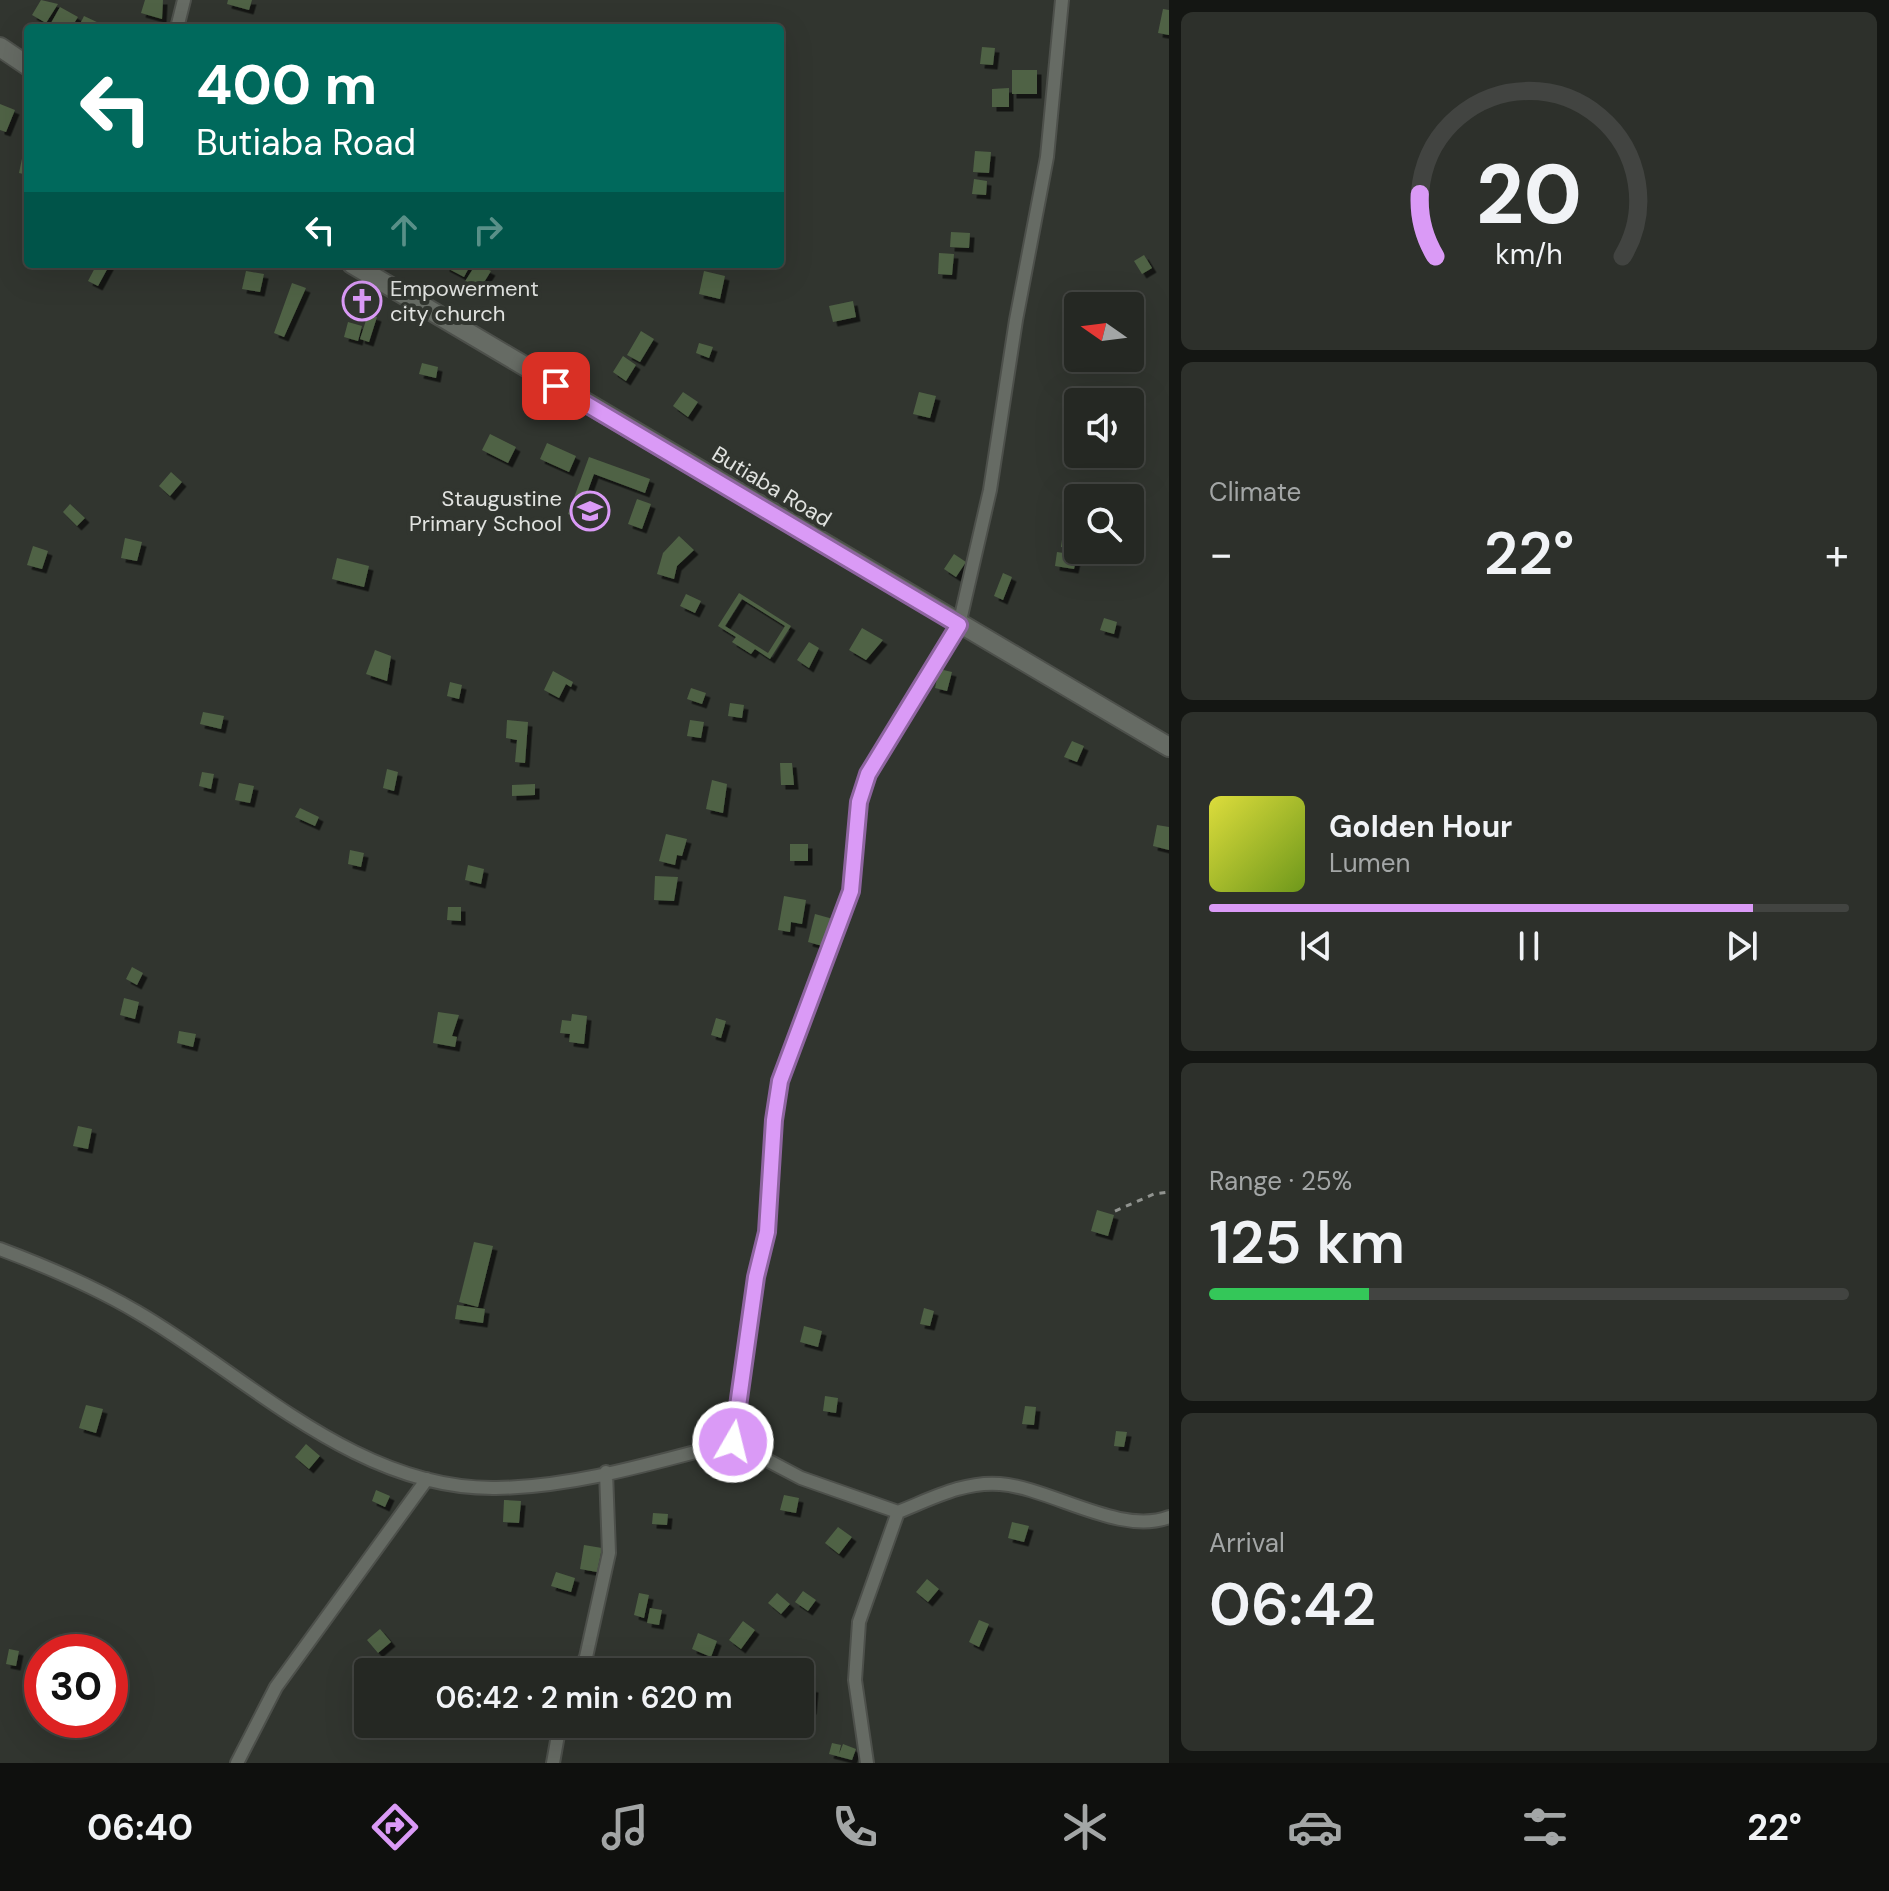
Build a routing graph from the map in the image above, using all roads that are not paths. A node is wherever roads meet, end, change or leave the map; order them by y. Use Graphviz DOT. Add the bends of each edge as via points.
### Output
graph roads {
  1 [pos="184,0"];
  2 [pos="1062,0"];
  3 [pos="178,24"];
  4 [pos="0,47"];
  5 [pos="24,63"];
  6 [pos="359,268"];
  7 [pos="959,625"];
  8 [pos="1169,747"];
  9 [pos="0,1249"];
  10 [pos="733,1442"];
  11 [pos="606,1472"];
  12 [pos="427,1479"];
  13 [pos="898,1512"];
  14 [pos="1169,1517"];
  15 [pos="586,1658"];
  16 [pos="557,1738"];
  17 [pos="237,1763"];
  18 [pos="553,1763"];
  19 [pos="867,1763"];
  1 -- 3 [label="street"];
  2 -- 7 [label="street" via="1047,157 990,490"];
  4 -- 5 [label="main road"];
  6 -- 7 [label="main road, Butiaba Road"];
  7 -- 8 [label="main road, Butiaba Road"];
  7 -- 10 [label="street" via="868,774 859,802 851,891 780,1081 767,1232"];
  9 -- 12 [label="street" via="66,1274 127,1306 294,1416 372,1460"];
  10 -- 11 [label="street"];
  10 -- 13 [label="street" via="801,1478"];
  11 -- 12 [label="street" via="539,1486 494,1488"];
  11 -- 15 [label="street" via="609,1553"];
  12 -- 17 [label="street" via="283,1676"];
  13 -- 14 [label="street" via="963,1486 1000,1484 1127,1520 1158,1522"];
  13 -- 19 [label="street" via="859,1622 855,1680"];
  16 -- 18 [label="street"];
}
